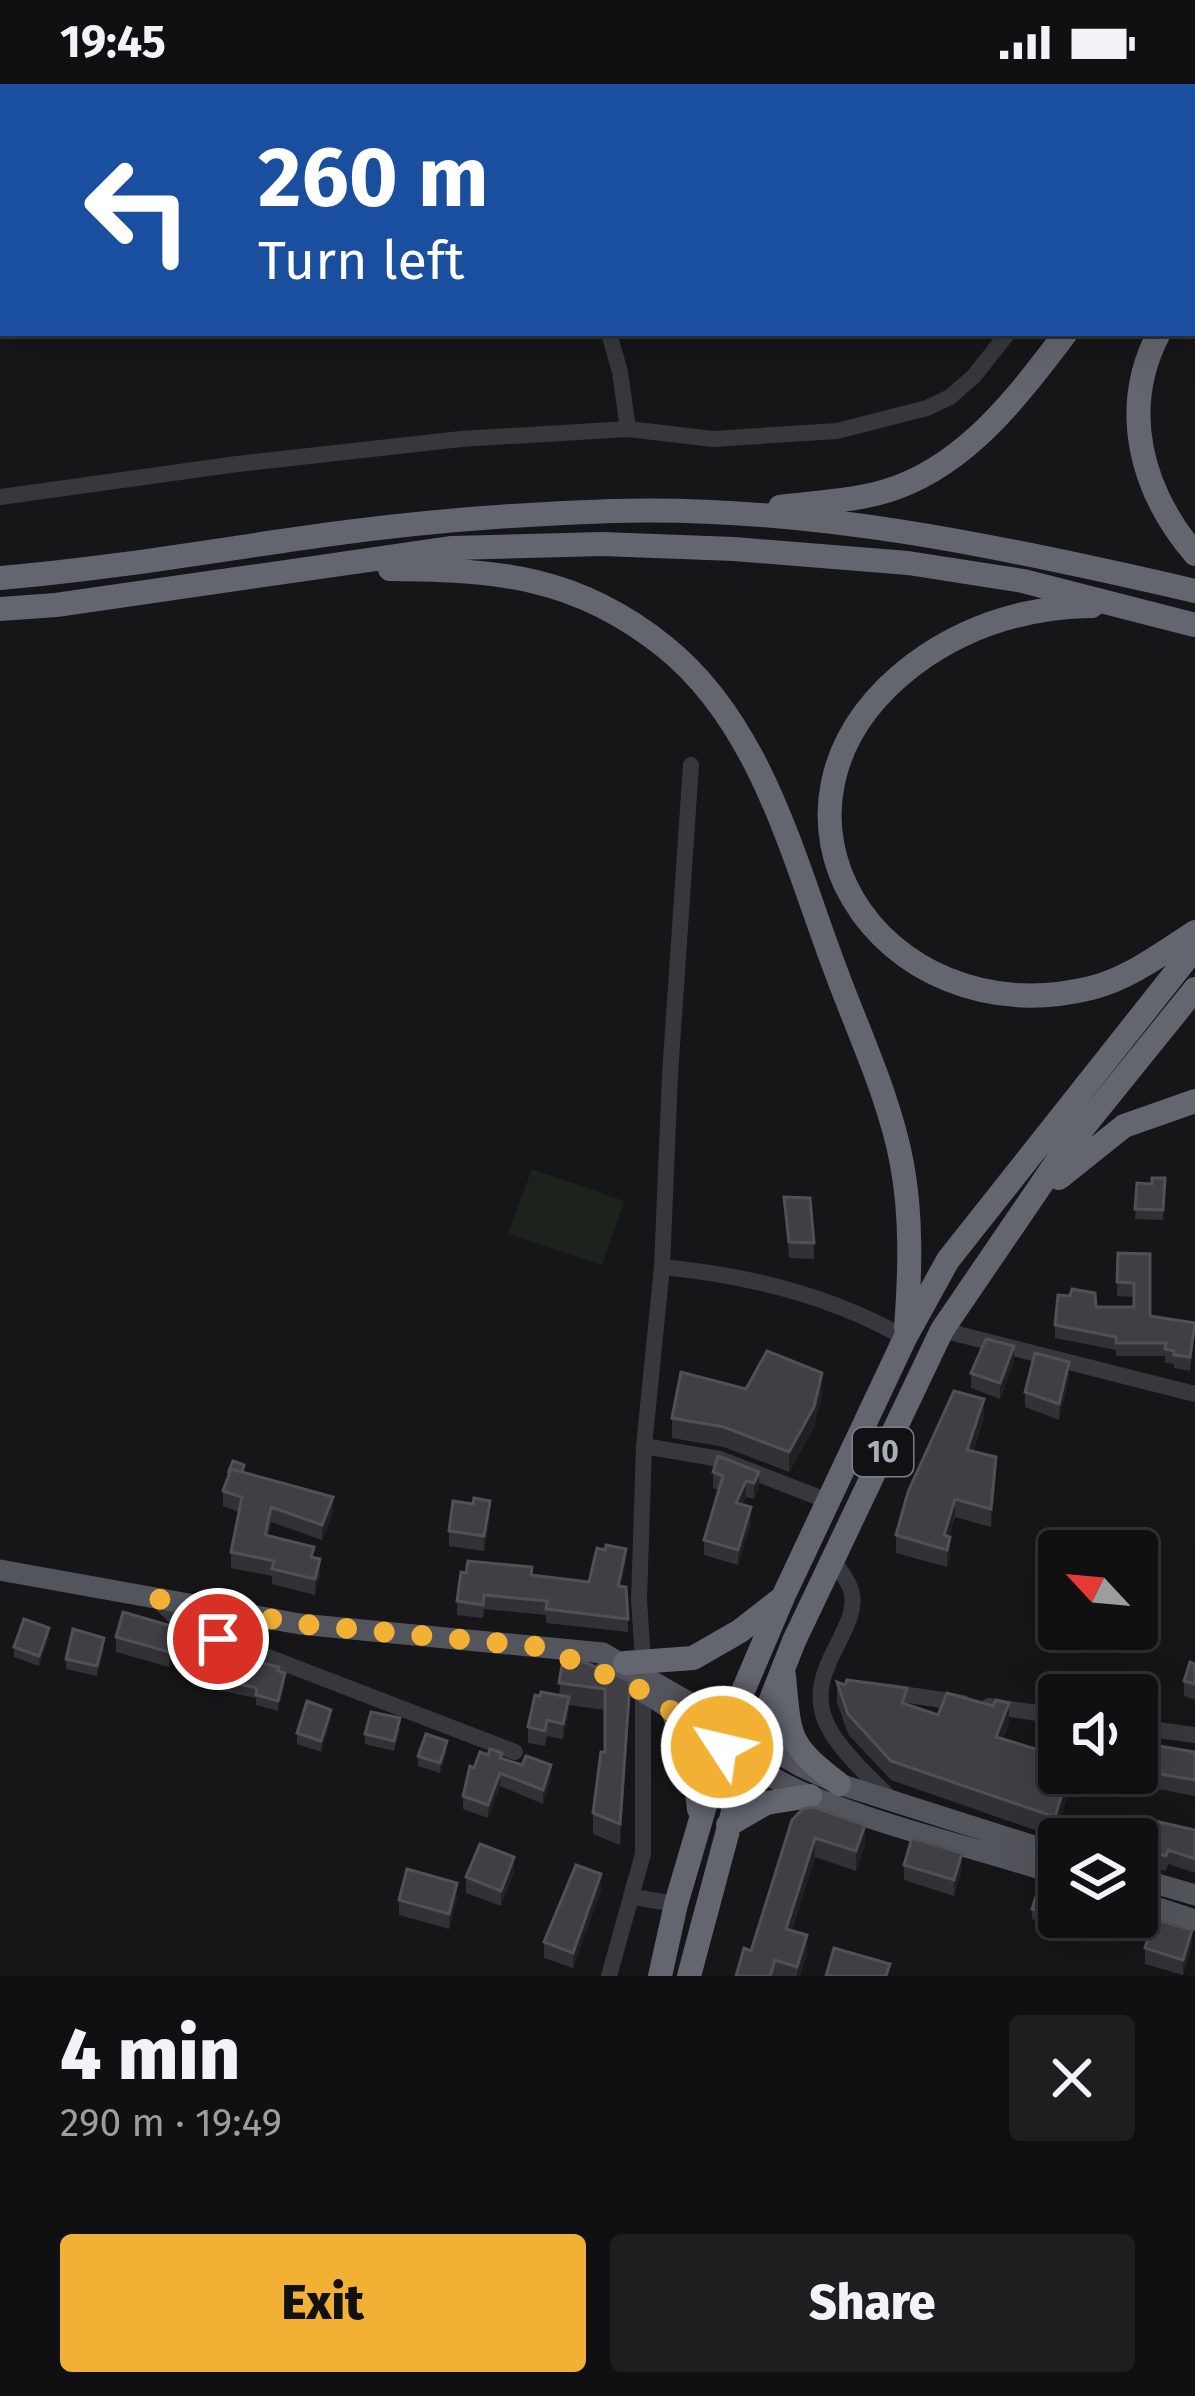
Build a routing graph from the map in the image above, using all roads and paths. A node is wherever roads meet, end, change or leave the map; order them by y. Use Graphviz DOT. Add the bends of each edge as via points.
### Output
graph roads {
  1 [pos="610,336"];
  2 [pos="1006,336"];
  3 [pos="1064,336"];
  4 [pos="1158,336"];
  5 [pos="628,429"];
  6 [pos="0,497"];
  7 [pos="734,513"];
  8 [pos="1195,554"];
  9 [pos="328,568"];
  10 [pos="0,578"];
  11 [pos="1195,591"];
  12 [pos="1124,607"];
  13 [pos="0,609"];
  14 [pos="1195,625"];
  15 [pos="691,765"];
  16 [pos="1195,932"];
  17 [pos="1195,948"];
  18 [pos="1195,989"];
  19 [pos="1195,1101"];
  20 [pos="1022,1212"];
  21 [pos="662,1267"];
  22 [pos="942,1330"];
  23 [pos="905,1338"];
  24 [pos="1195,1394"];
  25 [pos="644,1446"];
  26 [pos="828,1501"];
  27 [pos="832,1558"];
  28 [pos="0,1570"];
  29 [pos="783,1597"];
  30 [pos="158,1599"];
  31 [pos="542,1647"];
  32 [pos="634,1661"];
  33 [pos="784,1667"];
  34 [pos="875,1690"];
  35 [pos="643,1691"];
  36 [pos="674,1713"];
  37 [pos="1038,1713"];
  38 [pos="1158,1730"];
  39 [pos="1195,1735"];
  40 [pos="726,1736"];
  41 [pos="515,1752"];
  42 [pos="751,1752"];
  43 [pos="839,1784"];
  44 [pos="810,1796"];
  45 [pos="895,1803"];
  46 [pos="700,1817"];
  47 [pos="728,1825"];
  48 [pos="1038,1847"];
  49 [pos="1038,1868"];
  50 [pos="1158,1884"];
  51 [pos="1195,1895"];
  52 [pos="633,1897"];
  53 [pos="676,1904"];
  54 [pos="1158,1908"];
  55 [pos="1195,1920"];
  56 [pos="609,1976"];
  57 [pos="660,1976"];
  58 [pos="689,1976"];
  1 -- 5 [label="street"];
  2 -- 5 [label="street" via="950,397 888,419 806,436 713,440"];
  3 -- 7 [label="highway" via="985,432 937,467 864,496"];
  4 -- 8 [label="highway" via="1140,390 1140,443 1155,495"];
  5 -- 6 [label="street" via="427,442"];
  7 -- 10 [label="highway" via="472,519"];
  7 -- 11 [label="highway" via="984,545"];
  9 -- 12 [label="highway" via="494,545 734,549 926,565"];
  9 -- 13 [label="highway"];
  9 -- 23 [label="highway" via="479,570 560,588 667,648 727,714 769,795 893,1128 907,1196"];
  12 -- 14 [label="highway"];
  12 -- 16 [label="highway" via="1011,617 946,643 908,670 844,746 831,807 834,848 856,905 880,938 930,974 976,989 1049,994 1097,987"];
  15 -- 21 [label="street"];
  17 -- 23 [label="highway, 10" via="948,1260"];
  18 -- 20 [label="highway, 10"];
  19 -- 20 [label="highway" via="1124,1126"];
  20 -- 22 [label="highway, 10"];
  21 -- 23 [label="street" via="849,1309"];
  21 -- 25 [label="street"];
  22 -- 24 [label="street"];
  22 -- 27 [label="highway, 10"];
  23 -- 26 [label="highway, 10"];
  25 -- 26 [label="street" via="738,1465"];
  25 -- 32 [label="street"];
  26 -- 29 [label="highway, 10"];
  27 -- 33 [label="highway, 10"];
  27 -- 45 [label="street" via="852,1605 829,1655 824,1717"];
  28 -- 30 [label="main road"];
  29 -- 32 [label="highway" via="702,1654"];
  29 -- 40 [label="highway, 10"];
  30 -- 31 [label="main road" via="300,1624"];
  30 -- 41 [label="street" via="182,1624"];
  31 -- 32 [label="main road"];
  31 -- 35 [label="main road"];
  32 -- 40 [label="main road"];
  33 -- 42 [label="highway, 10"];
  33 -- 43 [label="highway" via="790,1735"];
  34 -- 37 [label="street"];
  35 -- 36 [label="main road"];
  35 -- 52 [label="street" via="643,1854"];
  36 -- 40 [label="main road"];
  36 -- 46 [label="highway"];
  38 -- 39 [label="street"];
  40 -- 42 [label="main road"];
  40 -- 46 [label="highway, 10"];
  42 -- 43 [label="main road"];
  42 -- 44 [label="main road"];
  42 -- 47 [label="highway, 10"];
  43 -- 45 [label="main road"];
  44 -- 47 [label="highway" via="766,1803"];
  44 -- 49 [label="main road"];
  45 -- 48 [label="main road"];
  46 -- 53 [label="highway, 10"];
  47 -- 58 [label="highway, 10"];
  50 -- 51 [label="main road"];
  52 -- 53 [label="street"];
  52 -- 56 [label="street"];
  53 -- 57 [label="highway, 10"];
  54 -- 55 [label="main road"];
}
